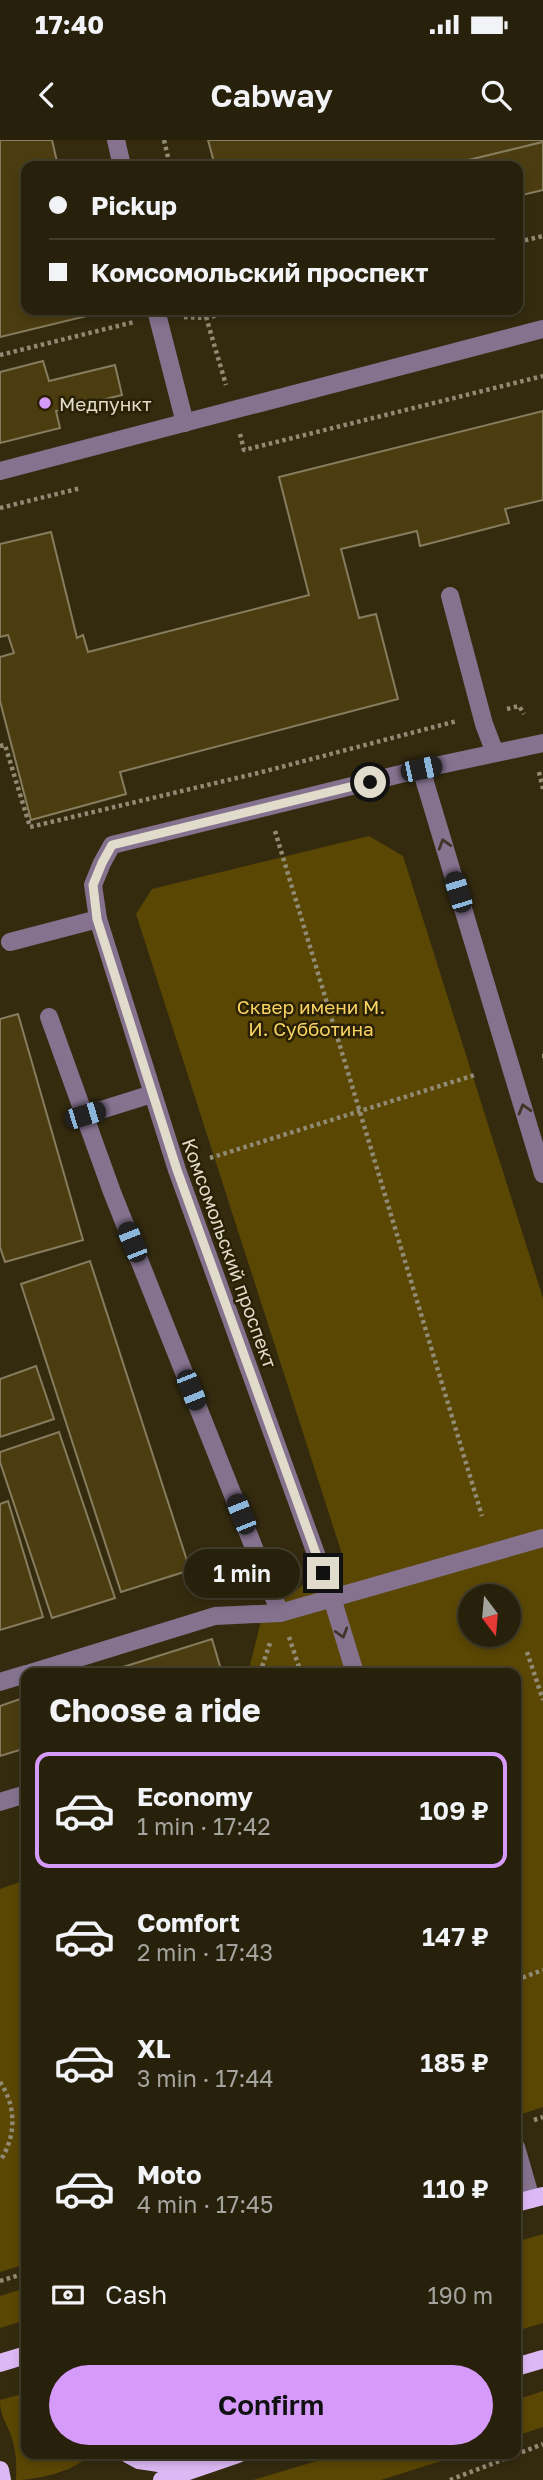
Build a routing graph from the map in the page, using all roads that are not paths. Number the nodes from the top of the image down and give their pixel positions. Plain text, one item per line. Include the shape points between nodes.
1 (116, 140) edge
2 (121, 161) edge
3 (157, 315) edge
4 (543, 330) edge
5 (184, 423) junction
6 (0, 471) edge
7 (450, 596) dead end
8 (543, 743) edge
9 (495, 754) junction
10 (421, 769) junction
11 (97, 919) junction
12 (10, 942) dead end
13 (49, 1017) dead end
14 (152, 1094) junction
15 (85, 1115) junction
16 (543, 1174) edge
17 (543, 1538) edge
18 (332, 1598) junction
19 (280, 1613) junction
20 (47, 1668) edge
21 (353, 1668) edge
22 (21, 1676) edge
23 (0, 1682) edge
24 (21, 1796) edge
25 (0, 1802) edge
26 (521, 2166) edge
27 (530, 2199) edge
28 (21, 2357) edge
29 (543, 2359) edge
30 (0, 2363) edge
31 (521, 2366) edge
32 (137, 2459) edge
33 (222, 2459) edge
34 (192, 2468) junction
35 (0, 2470) edge
36 (2, 2480) edge
37 (162, 2480) edge

1 - 2 lane
3 - 5 lane
4 - 5 lane
5 - 6 lane
7 - 9 lane
8 - 9 lane
9 - 10 lane
10 - 11 lane, Комсомольский проспект via 112,845 93,885
16 -> 10 lane
11 - 12 lane
11 - 14 lane, Комсомольский проспект
13 - 15 lane
14 - 15 lane
14 - 18 lane, Комсомольский проспект
15 - 19 lane
17 - 18 lane
18 - 19 lane
18 -> 21 lane, Комсомольский проспект
19 - 20 lane via 215,1616
22 - 23 lane
24 - 25 lane
26 - 27 lane
28 - 30 main road
29 - 31 main road
32 - 34 main road
33 - 34 main road
34 - 37 main road
35 - 36 main road

